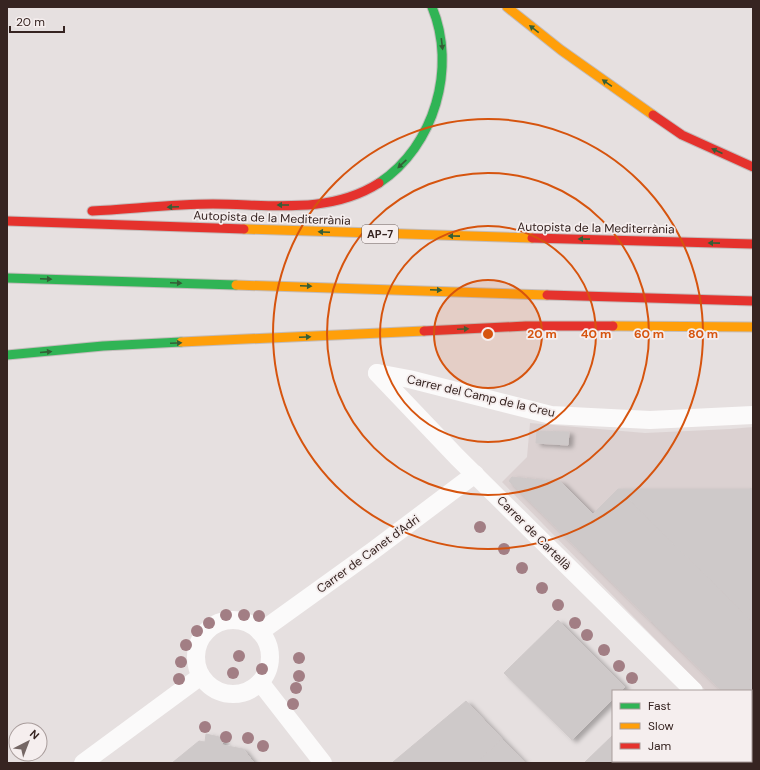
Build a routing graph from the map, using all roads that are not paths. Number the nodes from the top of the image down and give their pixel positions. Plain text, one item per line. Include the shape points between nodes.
1 (432, 7) edge
2 (507, 7) edge
3 (753, 167) edge
4 (86, 211) dead end
5 (54, 213) dead end
6 (7, 215) edge
7 (7, 220) edge
8 (753, 244) edge
9 (7, 278) edge
10 (753, 301) edge
11 (753, 327) edge
12 (7, 355) edge
13 (377, 373) joint
14 (753, 415) edge
15 (475, 474) junction
16 (260, 632) junction
17 (201, 676) junction
18 (260, 682) junction
19 (693, 690) edge
20 (83, 763) edge
21 (323, 763) edge

1 -> 4 highway via 442,38 444,61 441,92 420,140 408,158 369,190 337,201 308,205 212,204
3 -> 2 highway via 682,135 561,50
5 - 6 highway
8 -> 7 highway, Autopista de la Mediterrània / AP-7
9 -> 10 highway
12 -> 11 highway via 103,346 526,326
13 - 14 street, Carrer del Camp de la Creu via 551,414 650,420
13 - 15 street, Carrer de Cartellà
15 - 16 street, Carrer de Canet d'Adri
15 - 19 street, Carrer de Cartellà
16 - 17 street via 251,624 239,620 227,620 206,631 199,641 196,653
16 - 18 street via 270,652 270,663
17 - 18 street via 208,685 229,694 251,689
17 - 20 street
18 - 21 street

